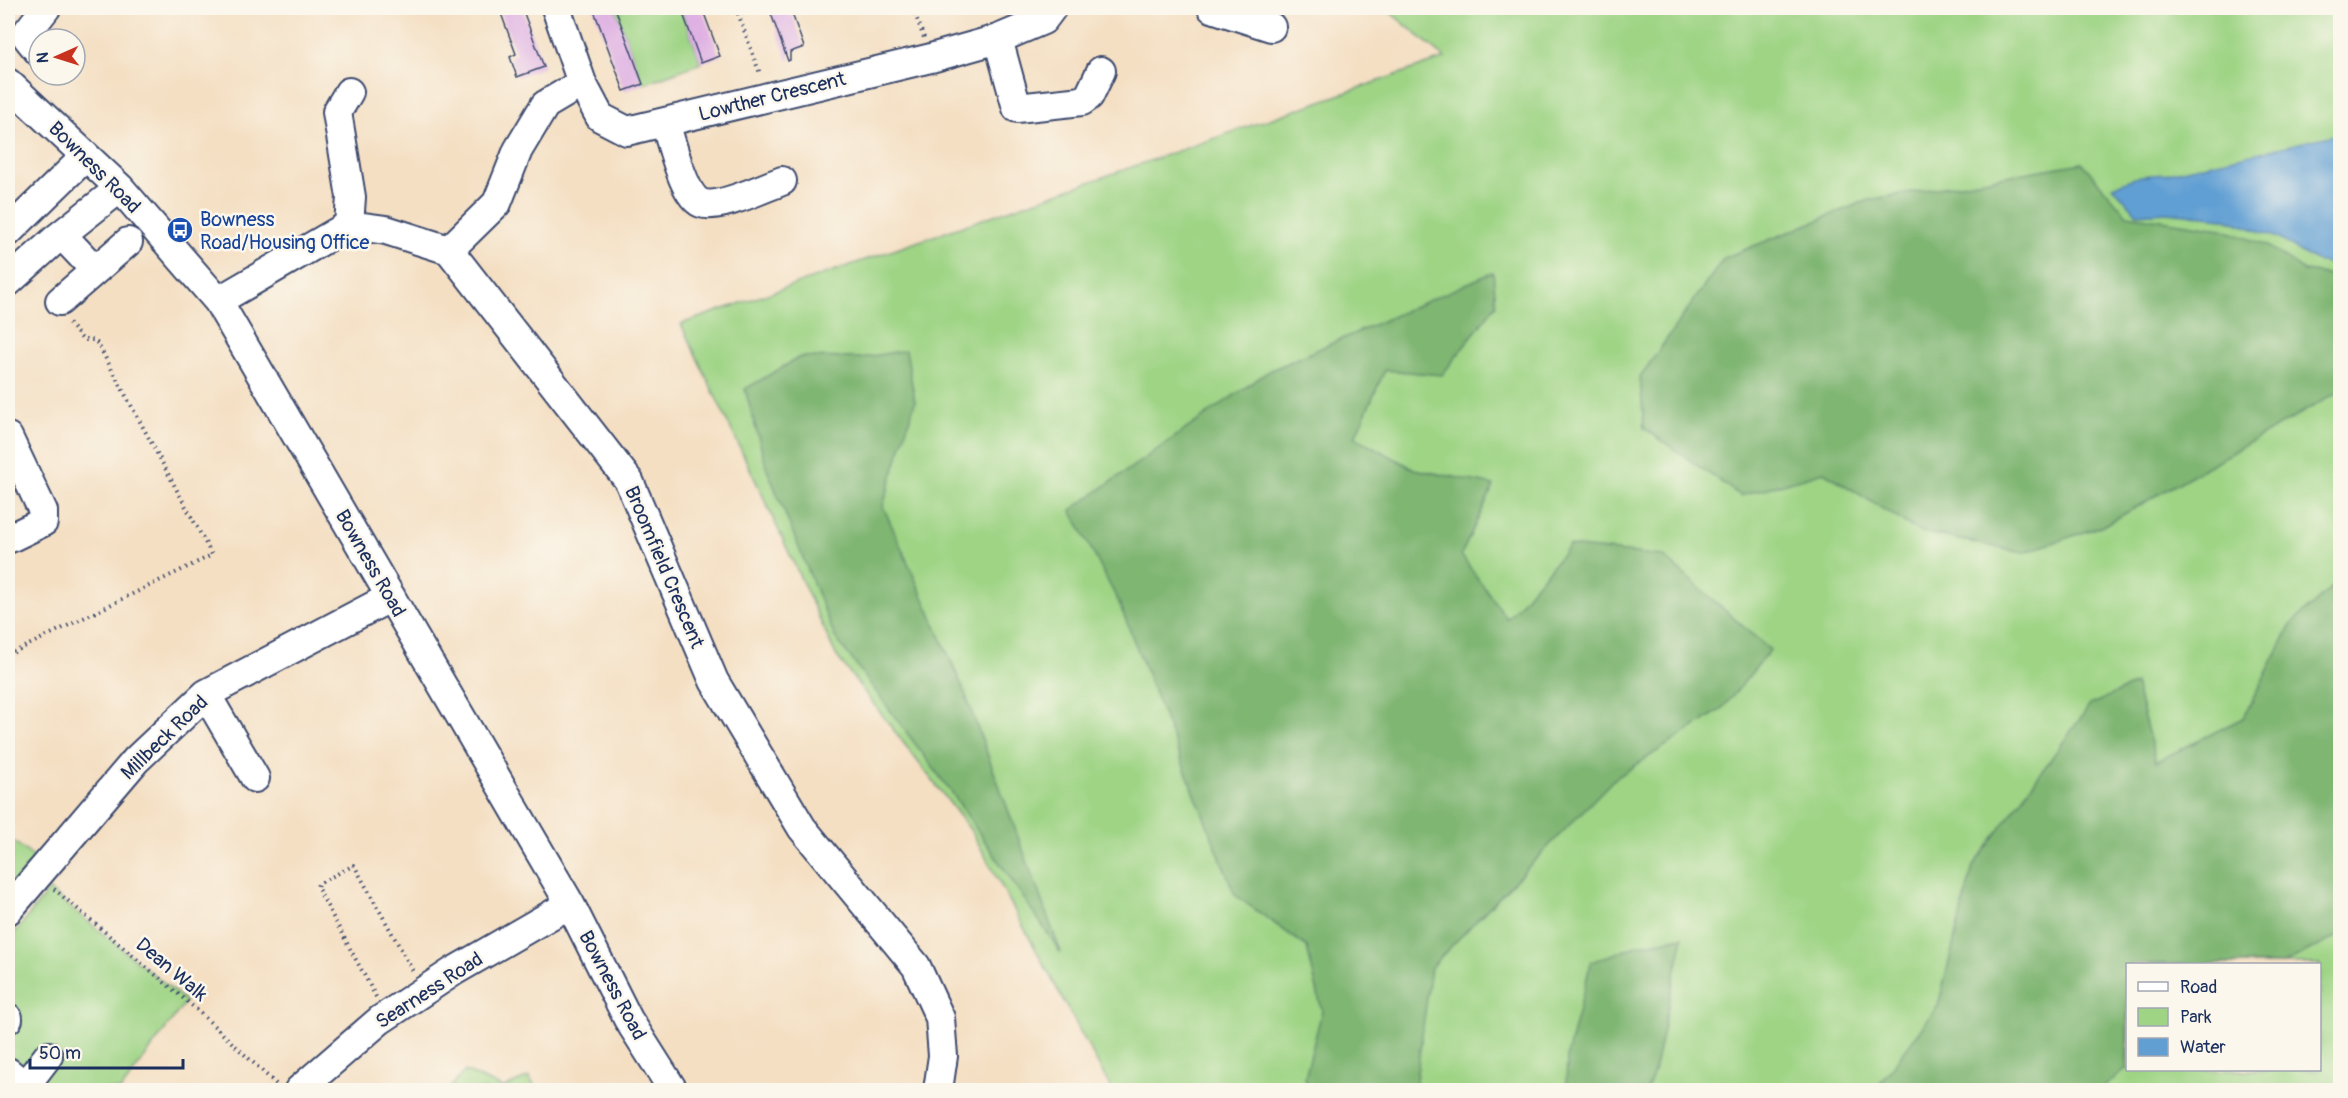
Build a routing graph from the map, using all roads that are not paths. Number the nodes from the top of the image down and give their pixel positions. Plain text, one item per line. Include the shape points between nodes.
1 (46, 8) edge
2 (556, 8) edge
3 (1052, 8) edge
4 (1212, 8) edge
5 (31, 27) edge
6 (1271, 27) dead end
7 (998, 39) junction
8 (27, 70) edge
9 (1101, 71) dead end
10 (582, 83) junction
11 (10, 85) edge
12 (349, 92) dead end
13 (665, 123) junction
14 (86, 156) junction
15 (782, 181) dead end
16 (120, 188) junction
17 (349, 225) junction
18 (8, 232) edge
19 (62, 235) junction
20 (128, 242) dead end
21 (449, 250) junction
22 (94, 269) junction
23 (8, 282) edge
24 (218, 301) junction
25 (62, 310) road end
26 (8, 437) edge
27 (8, 537) edge
28 (391, 597) junction
29 (206, 694) junction
30 (255, 778) dead end
31 (570, 904) junction
32 (8, 909) edge
33 (48, 1056) dead end
34 (8, 1072) edge
35 (299, 1090) edge
36 (673, 1090) edge
37 (938, 1090) edge

1 - 5 street
2 - 10 street, Lowther Crescent
3 - 7 street, Lowther Crescent via 1043,20
4 - 6 street
7 - 9 street via 1017,108 1082,101 1089,96
7 - 13 street, Lowther Crescent
8 - 11 street
10 - 13 street, Lowther Crescent via 600,117 627,131
10 - 21 street via 545,105 518,150 497,203
11 - 14 street, Bowness Road
12 - 17 street via 338,112 351,197
13 - 15 street via 688,191 702,203 719,204
14 - 16 street, Bowness Road
14 - 18 street
16 - 19 street
16 - 24 street, Bowness Road
17 - 21 street via 386,230
17 - 24 street
19 - 22 street
19 - 23 street
20 - 22 street
21 - 37 street, Broomfield Crescent via 629,481 714,681 802,828 916,966 940,1018 943,1056
22 - 25 street
24 - 28 street, Bowness Road
26 - 27 street via 44,511 43,522
28 - 29 street, Millbeck Road
28 - 31 street, Bowness Road
29 - 30 street
29 - 32 street, Millbeck Road via 136,760
31 - 35 street, Searness Road via 385,1016
31 - 36 street, Bowness Road via 628,1019
33 - 34 street via 25,1086

